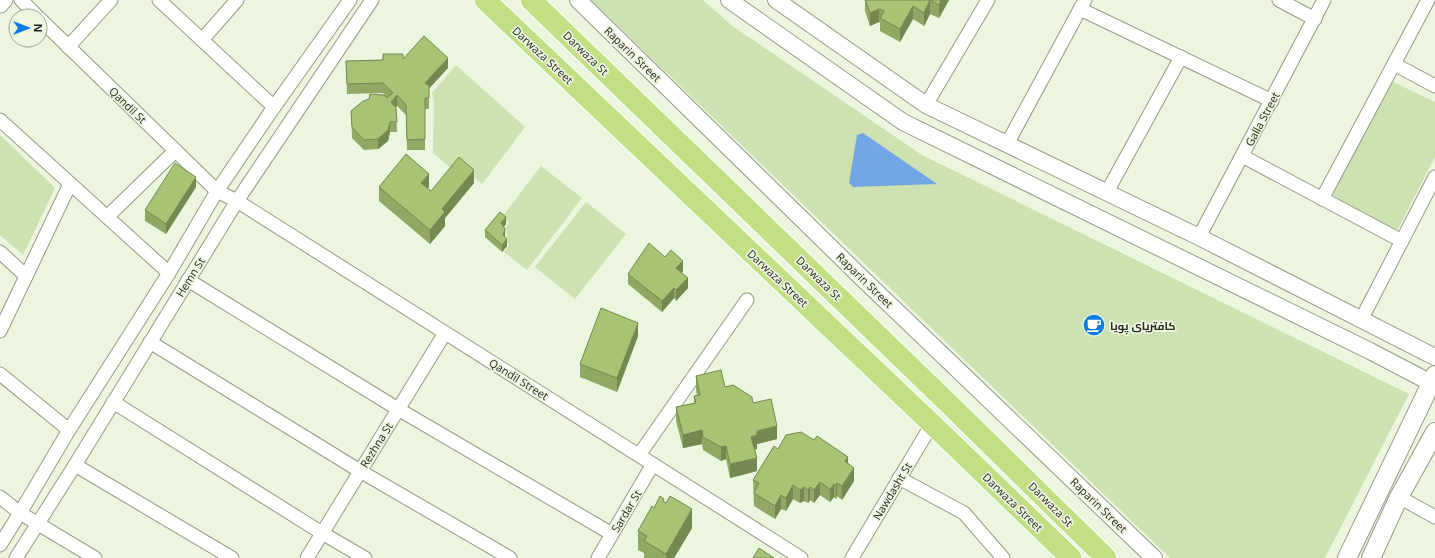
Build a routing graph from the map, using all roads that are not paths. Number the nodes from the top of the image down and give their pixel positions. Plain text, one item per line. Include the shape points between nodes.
1 (20, 0) edge
2 (112, 0) edge
3 (159, 0) edge
4 (237, 0) edge
5 (350, 0) edge
6 (372, 0) edge
7 (485, 0) edge
8 (531, 0) edge
9 (578, 0) edge
10 (729, 0) edge
11 (776, 0) edge
12 (988, 0) edge
13 (1279, 0) edge
14 (1324, 0) edge
15 (1428, 0) edge
16 (1083, 4) edge
17 (28, 8) edge
18 (1314, 19) junction
19 (48, 27) edge
20 (202, 40) junction
21 (68, 47) junction
22 (1181, 57) junction
23 (1394, 64) junction
24 (1435, 86) edge
25 (1272, 100) junction
26 (926, 105) junction
27 (274, 107) junction
28 (0, 120) edge
29 (1007, 144) junction
30 (175, 151) junction
31 (1242, 156) junction
32 (1435, 177) edge
33 (70, 184) junction
34 (217, 191) junction
35 (1107, 192) junction
36 (1322, 199) junction
37 (237, 201) junction
38 (741, 203) junction
39 (107, 217) junction
40 (721, 224) junction
41 (1199, 237) junction
42 (1402, 241) junction
43 (0, 252) edge
44 (168, 273) junction
45 (26, 276) junction
46 (188, 280) junction
47 (747, 300) dead end
48 (1360, 320) junction
49 (0, 331) edge
50 (445, 333) junction
51 (150, 342) junction
52 (1435, 357) edge
53 (0, 374) edge
54 (1434, 381) edge
55 (113, 402) junction
56 (398, 409) junction
57 (932, 424) junction
58 (69, 430) junction
59 (1435, 432) edge
60 (639, 455) junction
61 (653, 464) junction
62 (75, 465) junction
63 (360, 471) junction
64 (899, 478) junction
65 (0, 497) edge
66 (1399, 497) junction
67 (20, 513) junction
68 (1435, 517) edge
69 (37, 523) junction
70 (322, 533) junction
71 (612, 534) junction
72 (0, 545) edge
73 (16, 558) edge
74 (95, 558) edge
75 (232, 558) edge
76 (307, 558) edge
77 (365, 558) edge
78 (510, 558) edge
79 (598, 558) edge
80 (801, 558) edge
81 (852, 558) edge
82 (1003, 558) edge
83 (1070, 558) edge
84 (1106, 558) edge
85 (1154, 558) edge
86 (1347, 558) edge
87 (1372, 558) edge

1 - 17 street
2 - 21 street
3 - 20 street
4 - 20 street
5 - 27 street, Hemn St
6 - 37 street, Hemn St
7 - 40 highway, Darwaza Street
8 - 38 highway, Darwaza St
9 - 85 street, Raparin Street via 862,278
10 - 54 street via 903,122
11 - 26 street
12 - 26 street
13 - 18 street
14 - 18 street, Galla Street
15 - 23 street
16 - 22 street
16 - 29 street
18 - 25 street, Galla Street
19 - 21 street, Qandil St
20 - 27 street
21 - 30 street, Qandil St
22 - 25 street
22 - 35 street
23 - 24 street
23 - 36 street
25 - 31 street, Galla Street
26 - 29 street
27 - 34 street, Hemn St
28 - 33 street
29 - 35 street
30 - 34 street, Qandil St
30 - 39 street
31 - 36 street
31 - 41 street, Galla Street
32 - 42 street
33 - 39 street
33 - 45 street
34 - 37 street, Qandil St
34 - 44 street, Hemn St
35 - 41 street
36 - 42 street
37 - 46 street, Hemn St
37 - 50 street, Qandil Street
38 - 40 highway
38 - 84 highway, Darwaza St
39 - 44 street
40 - 57 highway, Darwaza Street
41 - 48 street
42 - 48 street
43 - 45 street
44 - 58 street, Hemn St
45 - 49 street
46 - 51 street, Hemn St
46 - 56 street
47 - 60 street
48 - 52 street
50 - 56 street, Rezhna St
50 - 60 street, Qandil Street
51 - 55 street, Hemn St
51 - 63 street
53 - 58 street
54 - 86 main road
55 - 62 street, Hemn St
55 - 70 street
56 - 63 street, Rezhna St
56 - 71 street
57 - 64 street, Nawdasht St
57 - 83 highway, Darwaza Street
58 - 67 street, Hemn St
59 - 66 main road
60 - 61 street, Qandil Street
61 - 71 street, Sardar St
61 - 80 street, Qandil Street
62 - 69 street, Hemn St
62 - 75 street
63 - 70 street, Rezhna St
63 - 78 street
64 - 81 street, Nawdasht St
64 - 82 street via 964,513
65 - 67 street
66 - 68 street
66 - 87 main road
67 - 69 street
67 - 72 street, Hemn St
69 - 73 street, Hemn St
69 - 74 street
70 - 76 street, Rezhna St
70 - 77 street
71 - 79 street, Sardar St

